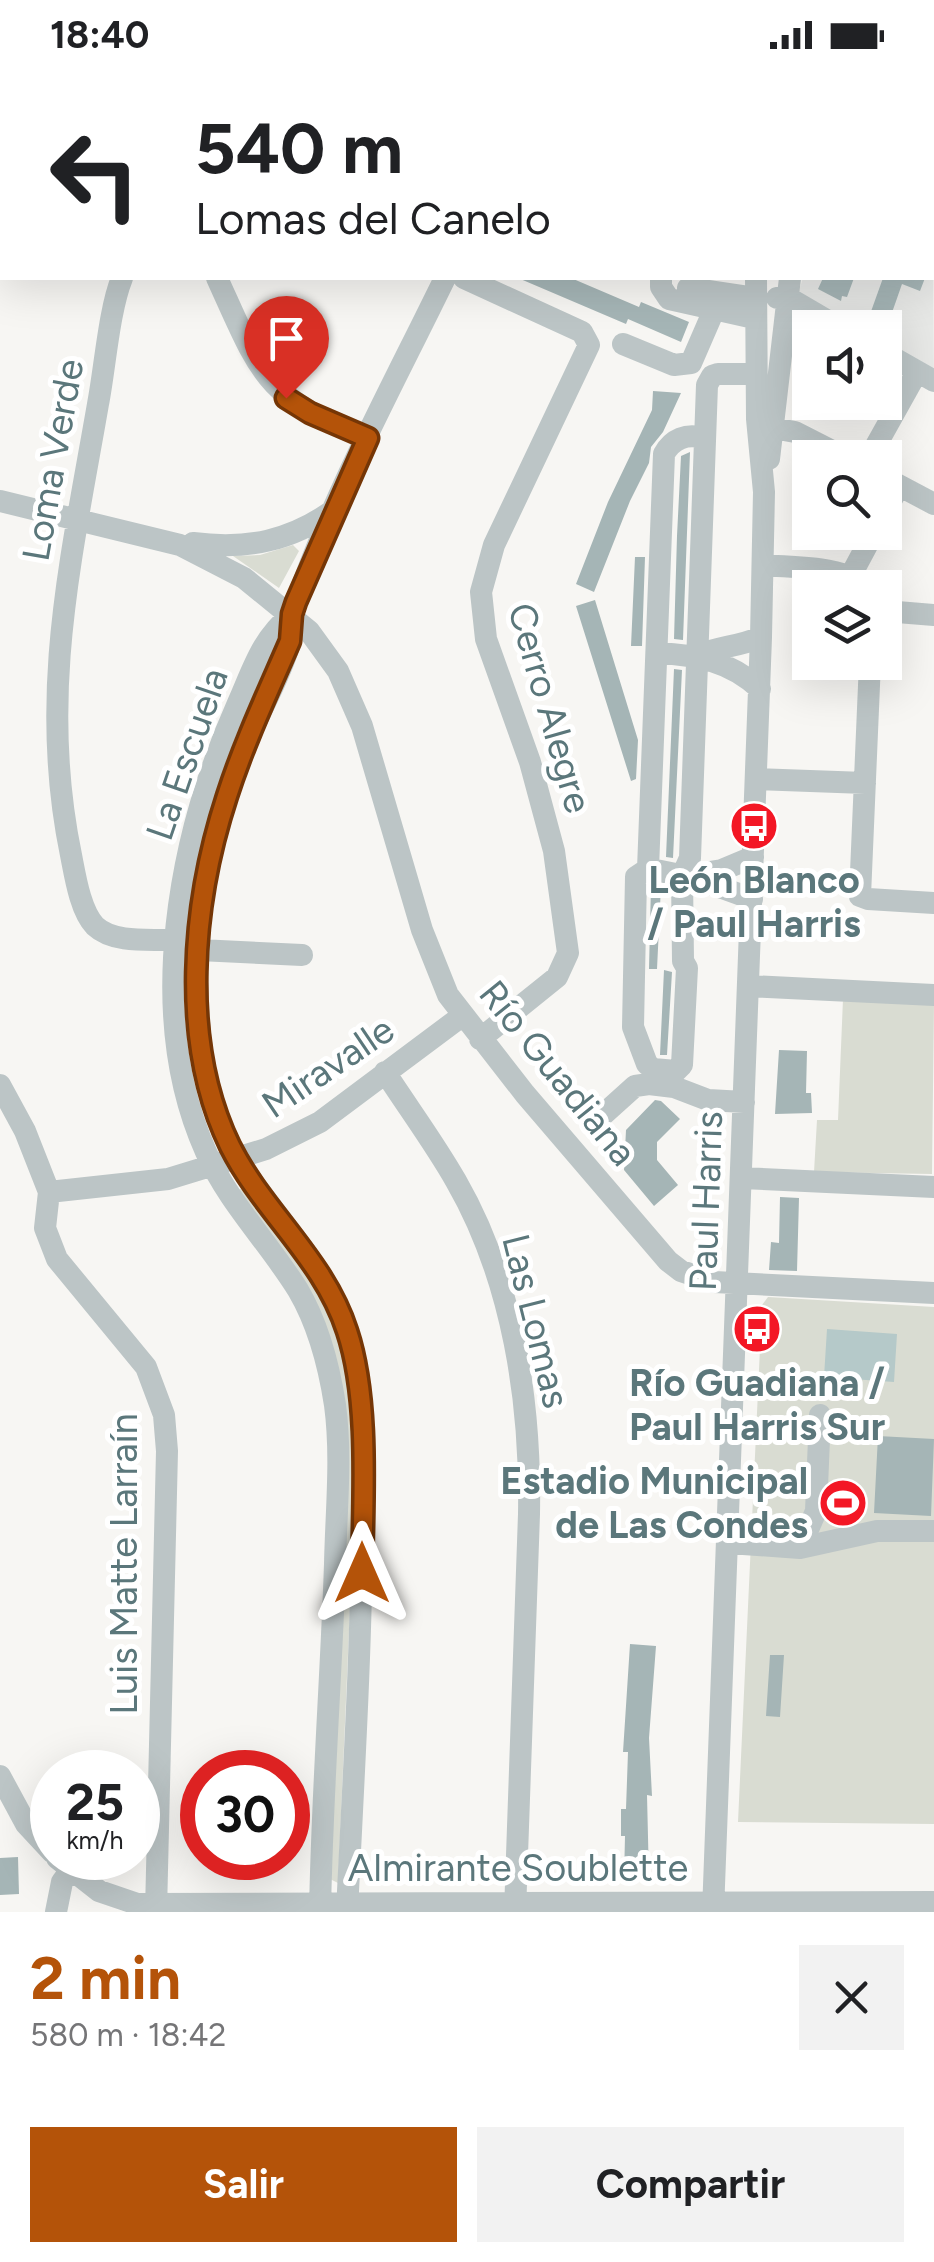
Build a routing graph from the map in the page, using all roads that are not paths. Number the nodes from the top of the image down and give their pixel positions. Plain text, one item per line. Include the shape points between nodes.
1 (122, 280) edge
2 (219, 280) edge
3 (444, 280) edge
4 (447, 280) edge
5 (661, 280) edge
6 (688, 288) dead end
7 (724, 294) edge
8 (788, 296) edge
9 (755, 297) edge
10 (811, 310) edge
11 (623, 344) dead end
12 (902, 363) edge
13 (756, 374) junction
14 (926, 376) edge
15 (774, 428) junction
16 (368, 438) junction
17 (703, 438) junction
18 (811, 440) edge
19 (882, 440) edge
20 (902, 487) edge
21 (764, 492) junction
22 (0, 501) edge
23 (934, 504) edge
24 (335, 509) junction
25 (78, 518) junction
26 (158, 537) junction
27 (763, 565) junction
28 (792, 570) edge
29 (902, 612) edge
30 (292, 614) junction
31 (934, 614) edge
32 (762, 636) junction
33 (657, 653) junction
34 (698, 655) junction
35 (869, 680) edge
36 (760, 689) junction
37 (756, 780) junction
38 (865, 783) junction
39 (753, 856) junction
40 (648, 869) junction
41 (682, 876) junction
42 (752, 899) junction
43 (934, 904) edge
44 (176, 940) junction
45 (199, 950) junction
46 (302, 955) dead end
47 (749, 986) junction
48 (934, 995) edge
49 (462, 1016) junction
50 (480, 1038) junction
51 (386, 1072) junction
52 (0, 1085) edge
53 (744, 1102) junction
54 (595, 1122) dead end
55 (238, 1160) junction
56 (213, 1168) junction
57 (742, 1178) junction
58 (934, 1187) edge
59 (49, 1192) junction
60 (738, 1283) junction
61 (934, 1294) edge
62 (820, 1415) dead end
63 (934, 1532) edge
64 (729, 1543) junction
65 (800, 1548) junction
66 (0, 1776) edge
67 (30, 1828) edge
68 (62, 1880) edge
69 (69, 1880) edge
70 (88, 1880) edge
71 (934, 1902) edge
72 (714, 1907) edge
73 (842, 1907) edge
74 (156, 1908) edge
75 (320, 1908) edge
76 (347, 1908) edge
77 (515, 1908) edge
78 (56, 1912) edge
79 (66, 1912) edge

1 - 25 street, Loma Verde
2 - 16 street via 251,353 276,389 310,413
3 - 16 street, La Escuela
4 - 50 street, Cerro Alegre via 582,332 589,344 494,545 481,592 486,639 554,850 568,953 557,977
5 - 7 street via 670,299
6 - 7 street
7 - 9 street
7 - 11 street via 691,363 674,365
8 - 9 street
8 - 10 street
8 - 15 street, Paul Harris
9 - 13 street, Paul Harris
12 - 14 street
13 - 17 street via 708,380
13 - 21 street, Paul Harris
14 - 19 street
15 - 18 street
15 - 21 street, Paul Harris
16 - 24 street, La Escuela
17 - 33 street via 677,439 664,454
17 - 34 street
20 - 23 street
21 - 27 street, Paul Harris
22 - 25 street
24 - 26 street via 296,533 252,545
24 - 30 street, La Escuela
25 - 26 street
25 - 44 street, Loma Verde via 61,618 56,703 59,799 74,867 86,911 106,933
26 - 30 street, Río Guadiana via 244,578
27 - 28 street
27 - 32 street, Paul Harris
29 - 31 street
30 - 44 street, La Escuela via 270,632 204,786 182,878
30 - 45 street, La Escuela via 290,641 218,824
30 - 49 street, Río Guadiana via 325,650 349,694 438,975
32 - 34 street
32 - 36 street, Paul Harris
33 - 34 street
33 - 40 street
34 - 36 street via 731,666
34 - 41 street via 690,858
35 - 38 street
36 - 37 street, Paul Harris
37 - 38 street
37 - 39 street, Paul Harris
38 - 43 street via 860,896
39 - 41 street via 722,870
39 - 42 street, Paul Harris
40 - 41 street
40 - 41 street via 634,884 633,1027 648,1064 660,1070 682,1065
41 - 42 street
42 - 47 street, Paul Harris
44 - 56 street, La Escuela via 182,1068
45 - 46 street
45 - 55 street, La Escuela via 204,1063
47 - 48 street
47 - 53 street, Paul Harris
49 - 50 street, Río Guadiana
49 - 51 street, Miravalle
50 - 60 street, Río Guadiana via 668,1261 695,1278
51 - 55 street, Miravalle via 308,1129
51 - 77 street, Las Lomas via 472,1214 521,1379 530,1496
52 - 59 street, Luis Matte Larraín
53 - 54 street via 649,1084 635,1086
53 - 57 street, Paul Harris
55 - 56 street, Miravalle
55 - 76 street, La Escuela via 323,1276 357,1374 362,1645
56 - 59 street, Miravalle
56 - 75 street, La Escuela via 298,1291 321,1346 336,1409
57 - 58 street
57 - 60 street, Paul Harris
59 - 74 street, Luis Matte Larraín via 45,1228 57,1259 137,1354 164,1415
60 - 61 street, Río Guadiana
60 - 64 street, Paul Harris
62 - 65 street via 816,1511
63 - 65 street via 887,1530
64 - 65 street
64 - 72 street, Paul Harris
66 - 67 street, Almirante Soublette
68 - 78 street
69 - 79 street
70 - 74 street, Almirante Soublette via 118,1899
71 - 73 street, Almirante Soublette
72 - 73 street, Almirante Soublette
72 - 77 street, Almirante Soublette
74 - 75 street, Almirante Soublette
75 - 76 street, Almirante Soublette
76 - 77 street, Almirante Soublette

